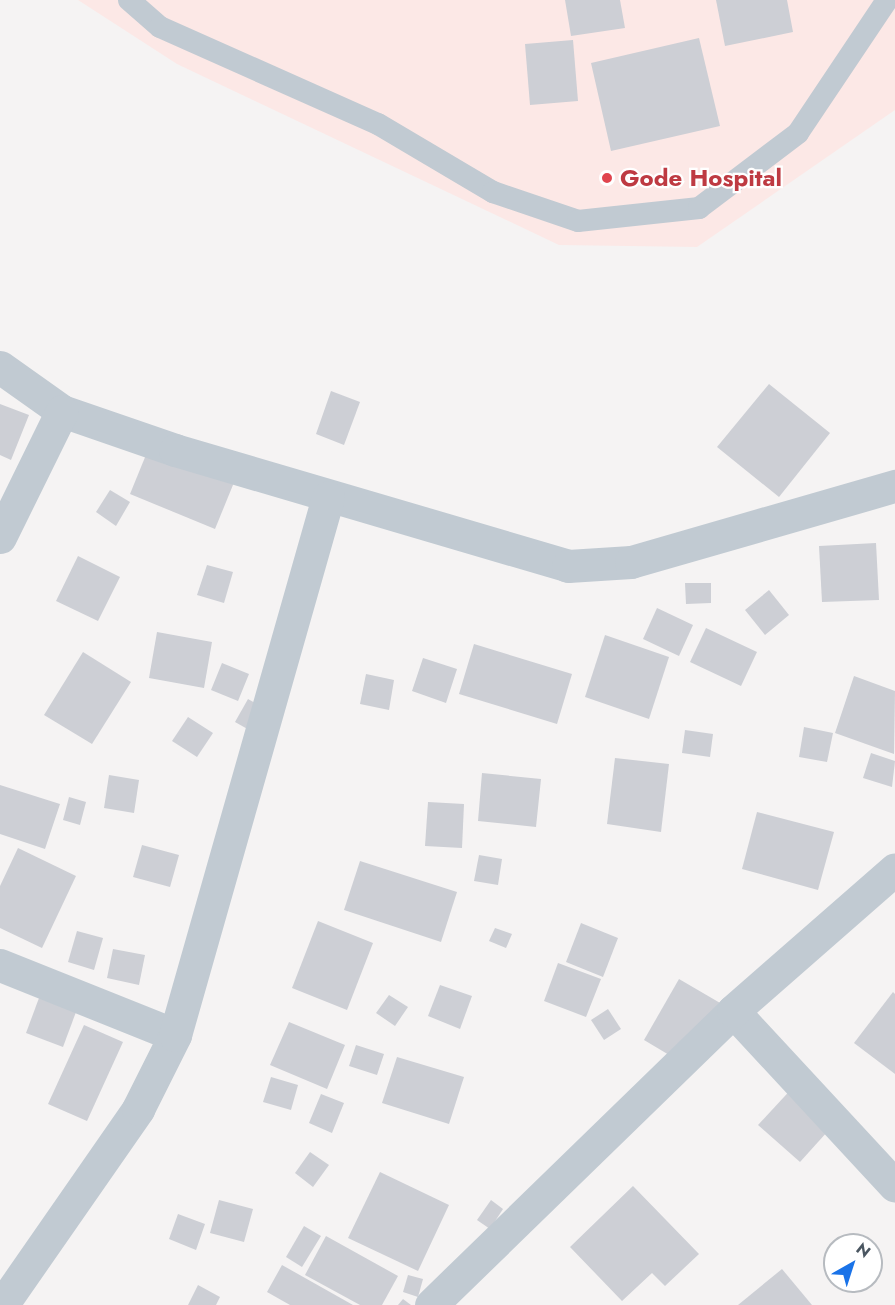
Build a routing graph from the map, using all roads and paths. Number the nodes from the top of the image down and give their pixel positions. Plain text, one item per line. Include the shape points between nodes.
1 (129, 0) edge
2 (887, 0) edge
3 (0, 368) edge
4 (62, 411) junction
5 (895, 486) edge
6 (328, 497) junction
7 (0, 537) edge
8 (895, 869) edge
9 (0, 965) edge
10 (733, 1011) junction
11 (175, 1035) junction
12 (895, 1186) edge
13 (2, 1305) edge
14 (431, 1305) edge

1 - 2 lane via 160,27 378,124 493,192 578,221 699,208 798,133
3 - 4 street
4 - 6 street
4 - 7 street
5 - 6 street via 631,562 596,567 568,566
6 - 11 street
8 - 10 street
9 - 11 street
10 - 12 street
10 - 14 street
11 - 13 street via 138,1109

